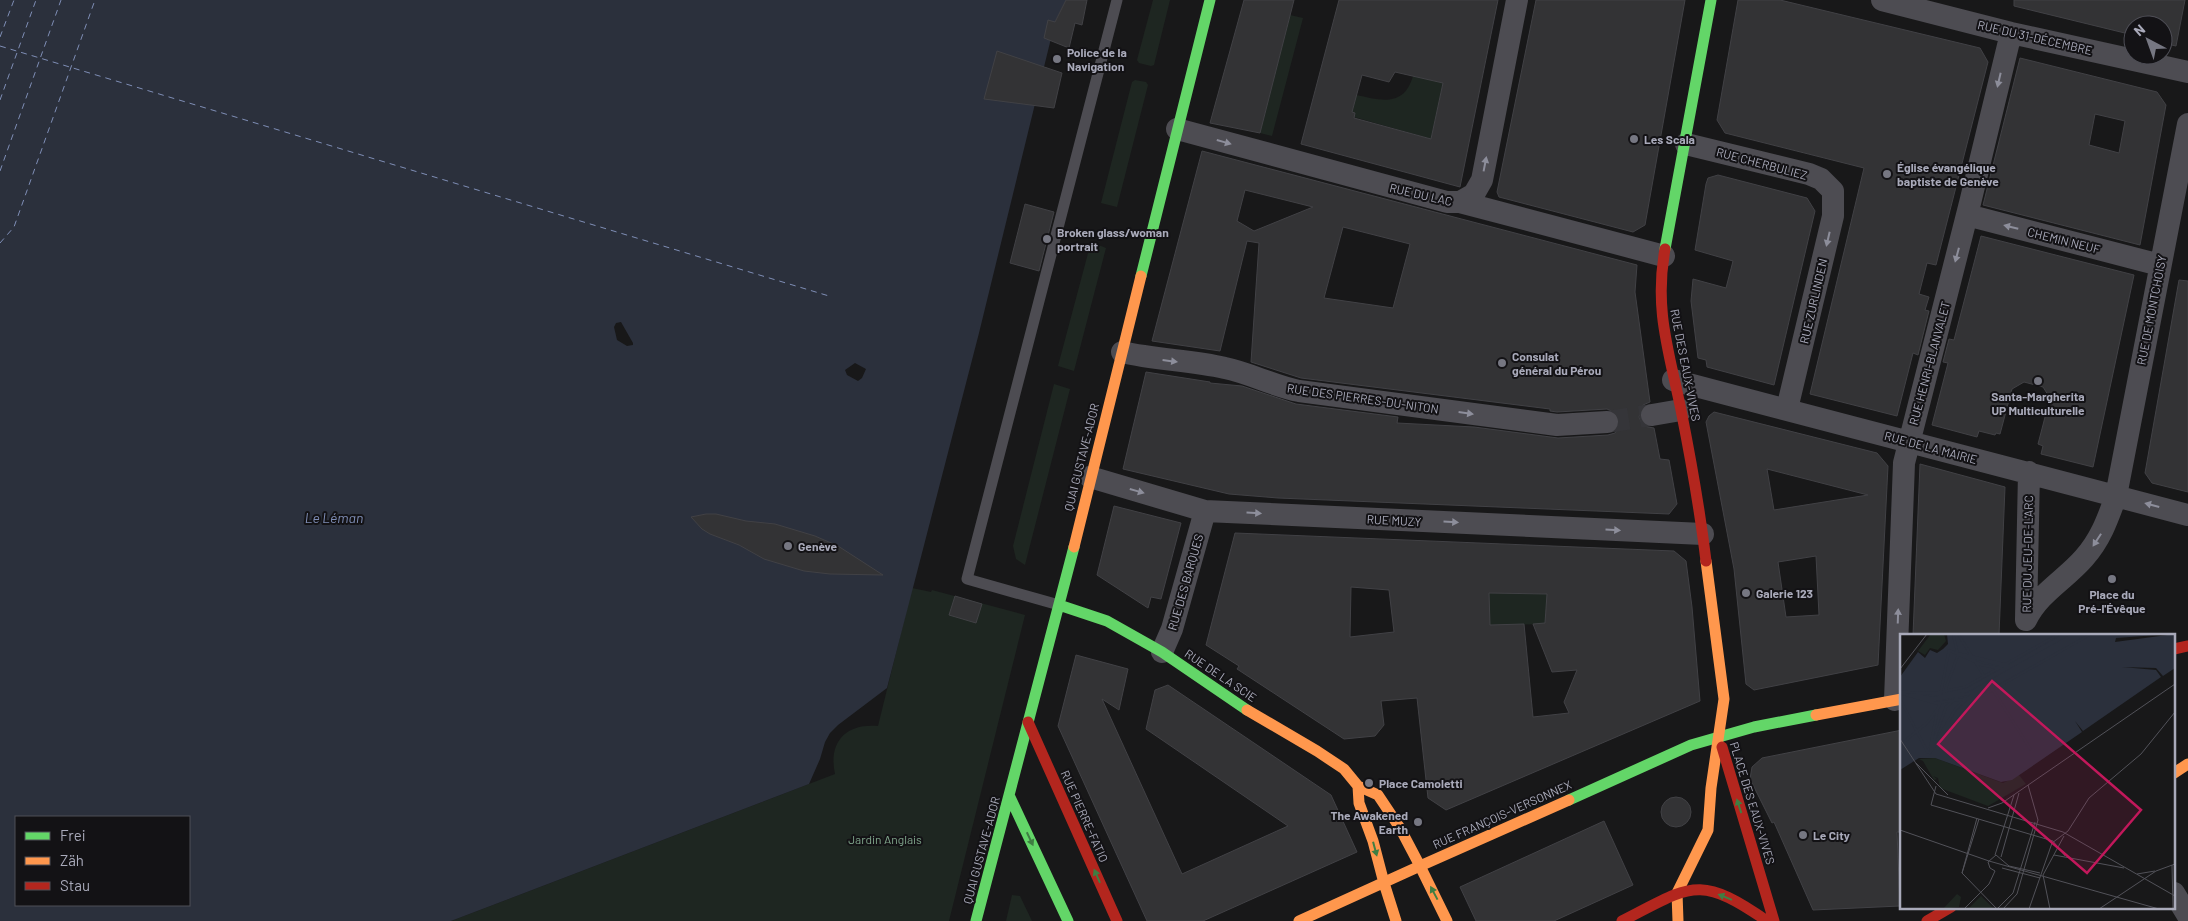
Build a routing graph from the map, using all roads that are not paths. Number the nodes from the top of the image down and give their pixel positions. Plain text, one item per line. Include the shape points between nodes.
1 (1117, 0) edge
2 (1210, 0) edge
3 (1517, 0) edge
4 (1712, 0) edge
5 (1882, 0) edge
6 (2010, 33) junction
7 (2188, 72) edge
8 (2188, 124) edge
9 (1177, 129) junction
10 (1686, 144) junction
11 (1833, 192) joint
12 (1460, 202) junction
13 (1967, 215) junction
14 (1664, 256) junction
15 (2160, 265) junction
16 (1122, 352) junction
17 (1673, 380) junction
18 (1681, 410) junction
19 (1787, 410) junction
20 (1652, 415) tunnel mouth
21 (1607, 422) tunnel mouth
22 (1908, 440) junction
23 (2029, 472) junction
24 (1090, 478) junction
25 (2116, 496) junction
26 (1205, 511) junction
27 (2188, 515) edge
28 (1703, 534) junction
29 (1058, 605) junction
30 (2025, 627) edge
31 (1162, 652) junction
32 (1898, 699) edge
33 (1028, 722) junction
34 (1718, 736) junction
35 (2188, 764) edge
36 (2176, 772) edge
37 (1358, 786) junction
38 (1009, 795) junction
39 (1420, 866) junction
40 (1384, 884) junction
41 (1677, 894) junction
42 (2176, 896) edge
43 (1950, 908) edge
44 (1644, 910) junction
45 (2188, 916) edge
46 (1677, 918) edge
47 (976, 921) edge
48 (1068, 921) edge
49 (1117, 921) edge
50 (1299, 921) edge
51 (1396, 921) edge
52 (1447, 921) edge
53 (1622, 921) edge
54 (1690, 921) edge
55 (1767, 921) edge
56 (1774, 921) edge
57 (1927, 921) edge

1 - 29 lane via 967,579
2 - 9 main road, QUAI GUSTAVE-ADOR
12 -> 3 street via 1474,194 1482,180
4 - 10 main road, RUE DES EAUX-VIVES
5 - 6 street, RUE DU 31-DÉCEMBRE
6 - 7 street, RUE DU 31-DÉCEMBRE
6 -> 13 street, RUE HENRI-BLANVALET
8 - 15 street, RUE DE MONTCHOISY
9 -> 12 street, RUE DU LAC via 1447,202
9 - 16 main road, QUAI GUSTAVE-ADOR
10 - 11 street, RUE CHERBULIEZ via 1809,174 1822,179
10 - 14 main road, RUE DES EAUX-VIVES
11 -> 19 street, RUE ZURLINDEN via 1833,216
12 - 14 street, RUE DU LAC
15 -> 13 street, CHEMIN NEUF
13 -> 22 street, RUE HENRI-BLANVALET
14 - 17 main road, RUE DES EAUX-VIVES via 1660,300
15 - 25 street, RUE DE MONTCHOISY
16 -> 21 street, RUE DES PIERRES-DU-NITON via 1227,368 1299,391 1557,425
16 - 24 main road, QUAI GUSTAVE-ADOR
17 - 18 main road, RUE DES EAUX-VIVES
17 - 19 street, RUE DE LA MAIRIE
18 - 20 street
18 - 28 main road, RUE DES EAUX-VIVES
19 - 22 street, RUE DE LA MAIRIE
22 - 23 street, RUE DE LA MAIRIE
32 -> 22 street, RUE HENRI-BLANVALET via 1904,463
23 - 25 street, RUE DE LA MAIRIE
23 - 30 street, RUE DU JEU-DE-L'ARC
24 -> 26 street, RUE MUZY
24 - 29 main road, QUAI GUSTAVE-ADOR
27 -> 25 street, RUE DE LA MAIRIE
25 -> 30 street via 2104,530 2092,549 2039,598
26 -> 28 street, RUE MUZY
26 - 31 street, RUE DES BARQUES via 1172,629
28 - 34 main road, RUE DES EAUX-VIVES via 1724,699
29 - 31 main road, RUE DE LA SCIE via 1107,621
29 - 33 main road, QUAI GUSTAVE-ADOR
31 - 37 main road, RUE DE LA SCIE via 1252,713 1317,751 1344,770
32 - 34 main road, RUE FRANÇOIS-VERSONNEX
33 - 38 main road, QUAI GUSTAVE-ADOR
49 -> 33 main road, RUE PIERRE-FATIO
34 - 39 main road, RUE FRANÇOIS-VERSONNEX via 1669,753
34 - 41 main road, PLACE DES EAUX-VIVES via 1708,830
56 -> 34 main road, PLACE DES EAUX-VIVES
35 - 36 main road
37 - 39 main road via 1378,795
37 -> 40 main road via 1359,803
38 - 47 main road, QUAI GUSTAVE-ADOR
38 -> 48 main road
39 - 40 main road, RUE FRANÇOIS-VERSONNEX
52 -> 39 main road
40 - 50 main road, RUE FRANÇOIS-VERSONNEX
40 - 51 main road
41 - 44 main road
41 - 46 main road, PLACE DES EAUX-VIVES
55 -> 41 main road via 1743,904 1705,889
42 - 45 street
43 - 57 main road
44 - 46 main road
44 - 53 main road
46 - 54 lane

